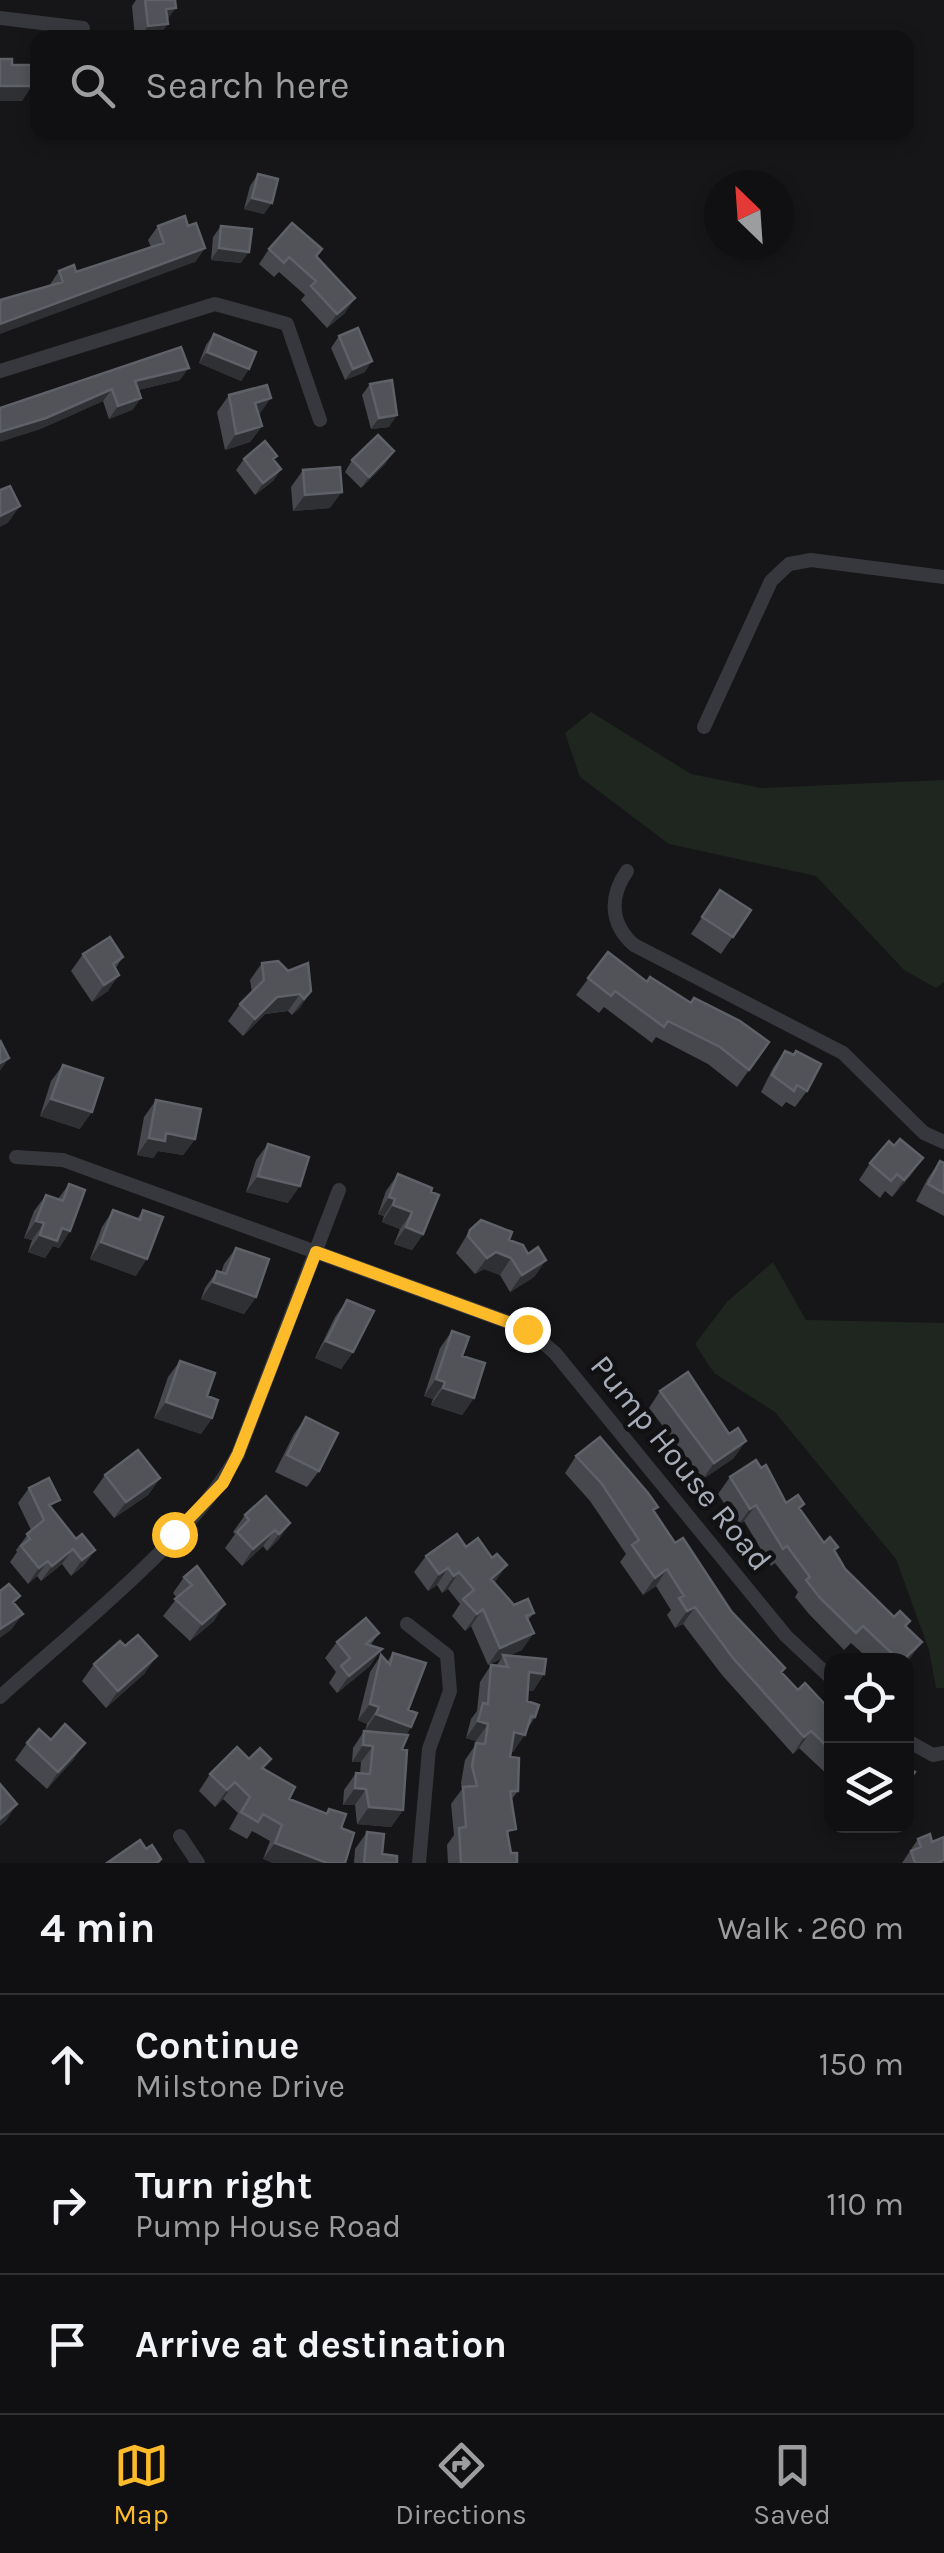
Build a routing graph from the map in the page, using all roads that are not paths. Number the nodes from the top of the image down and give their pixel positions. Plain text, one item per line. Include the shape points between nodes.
1 (0, 18) edge
2 (83, 28) dead end
3 (0, 372) edge
4 (320, 420) dead end
5 (944, 577) edge
6 (704, 727) dead end
7 (627, 872) dead end
8 (944, 1142) edge
9 (16, 1157) dead end
10 (339, 1190) dead end
11 (316, 1252) junction
12 (407, 1624) dead end
13 (824, 1672) edge
14 (0, 1697) edge
15 (912, 1743) edge
16 (944, 1753) edge
17 (180, 1836) dead end
18 (198, 1863) edge
19 (419, 1863) edge

1 - 2 street
3 - 4 street via 214,304 287,324
5 - 6 street via 811,560 789,564 771,581
7 - 8 street via 613,909 634,945 843,1054 924,1132
9 - 11 street, Pump House Road via 63,1160
10 - 11 street
11 - 13 street, Pump House Road via 527,1329 555,1353 786,1636
11 - 14 street via 223,1483
12 - 19 street via 447,1655 450,1691 430,1749
15 - 16 street
17 - 18 street

